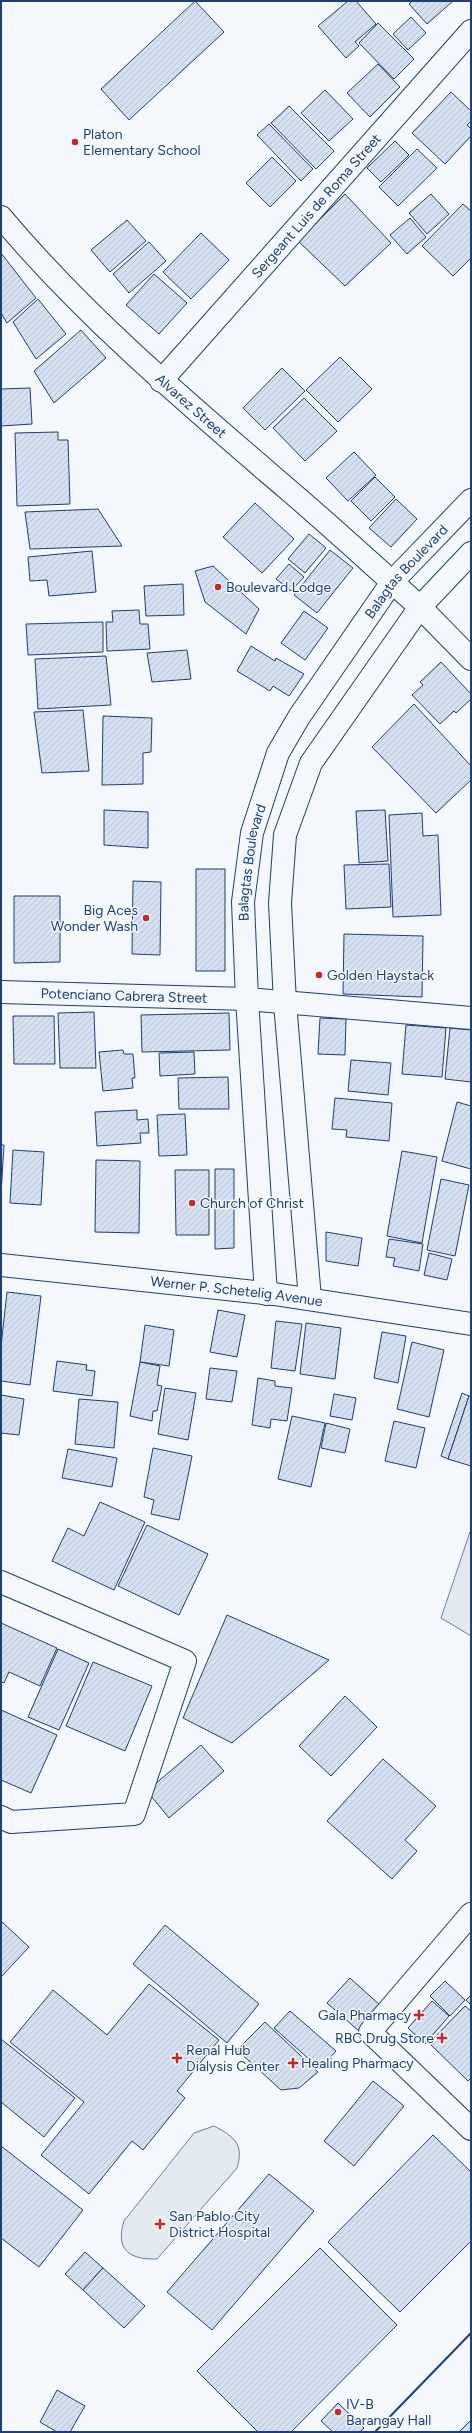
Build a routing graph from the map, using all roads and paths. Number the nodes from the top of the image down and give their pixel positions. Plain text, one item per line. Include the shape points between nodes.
1 (471, 30) edge
2 (3, 222) edge
3 (161, 381) junction
4 (471, 500) edge
5 (471, 553) edge
6 (392, 582) junction
7 (420, 607) junction
8 (471, 659) edge
9 (1, 992) edge
10 (247, 999) junction
11 (285, 1003) junction
12 (471, 1018) edge
13 (1, 1265) edge
14 (266, 1294) junction
15 (310, 1299) junction
16 (471, 1324) edge
17 (1, 1582) edge
18 (4, 1824) edge
19 (471, 1914) edge
20 (471, 2129) edge

1 - 3 street, Sergeant Luis de Roma Street
2 - 3 street, Alvarez Street via 89,312
3 - 6 street, Alvarez Street
4 - 6 street, Balagtas Boulevard
5 - 7 street, Balagtas Boulevard
6 - 7 street, Alvarez Street
6 - 10 street, Balagtas Boulevard via 299,717 278,753 252,833 243,902
7 - 8 street
7 - 11 street, Balagtas Boulevard via 311,763 285,835 280,903
9 - 10 street, Potenciano Cabrera Street
10 - 11 street, Potenciano Cabrera Street
10 - 14 street, Balagtas Boulevard
11 - 12 street
11 - 15 street, Balagtas Boulevard
13 - 14 street, Werner P. Schetelig Avenue
14 - 15 street, Werner P. Schetelig Avenue
15 - 16 street, Werner P. Schetelig Avenue
17 - 18 street via 185,1661 134,1814
19 - 20 street via 370,2032

